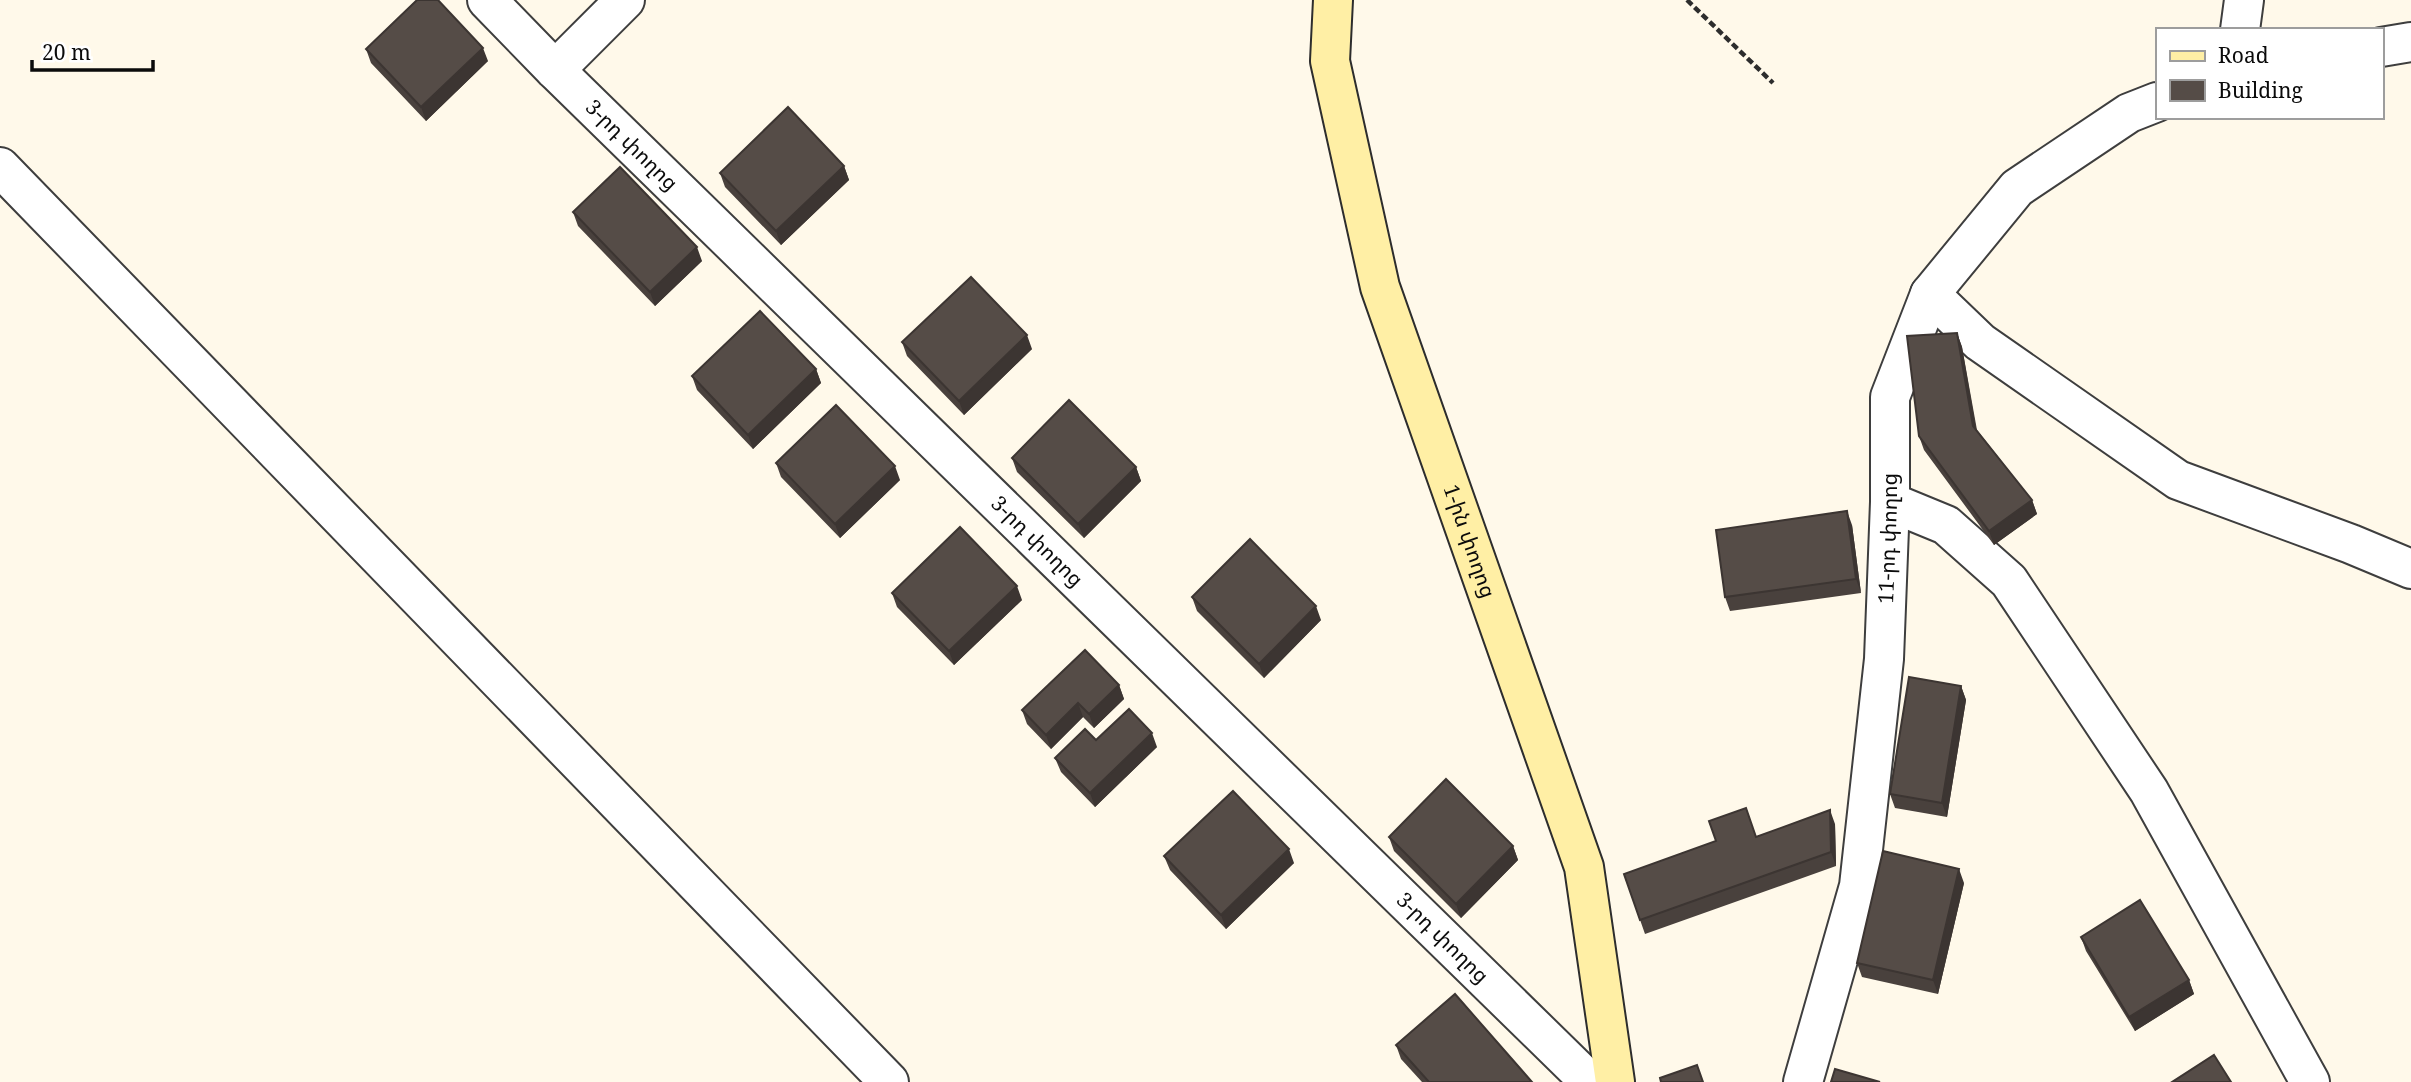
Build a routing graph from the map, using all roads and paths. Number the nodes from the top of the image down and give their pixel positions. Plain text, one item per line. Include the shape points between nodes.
1 (487, 0) edge
2 (625, 0) edge
3 (1333, 0) edge
4 (1687, 0) edge
5 (2244, 0) edge
6 (2240, 28) edge
7 (2411, 42) edge
8 (2383, 47) edge
9 (555, 70) junction
10 (1773, 83) dead end
11 (2156, 102) edge
12 (0, 167) edge
13 (1930, 294) junction
14 (1890, 502) junction
15 (2411, 569) edge
16 (889, 1082) edge
17 (1590, 1082) edge
18 (1615, 1082) edge
19 (1803, 1082) edge
20 (2310, 1082) edge

1 - 9 street, 3-րդ փողոց
2 - 9 street
3 - 18 main road, 1-ին փողոց via 1330,61 1380,287 1584,867
4 - 10 path
5 - 6 street
7 - 8 street
9 - 17 street, 3-րդ փողոց
11 - 13 street, 11-րդ փողոց via 2129,113 2017,188
12 - 16 street
13 - 14 street, 11-րդ փողոց via 1890,397
13 - 15 street via 1980,342 2178,480
14 - 19 street, 11-րդ փողոց via 1884,659 1859,886
14 - 20 street via 1947,525 2009,581 2149,791

